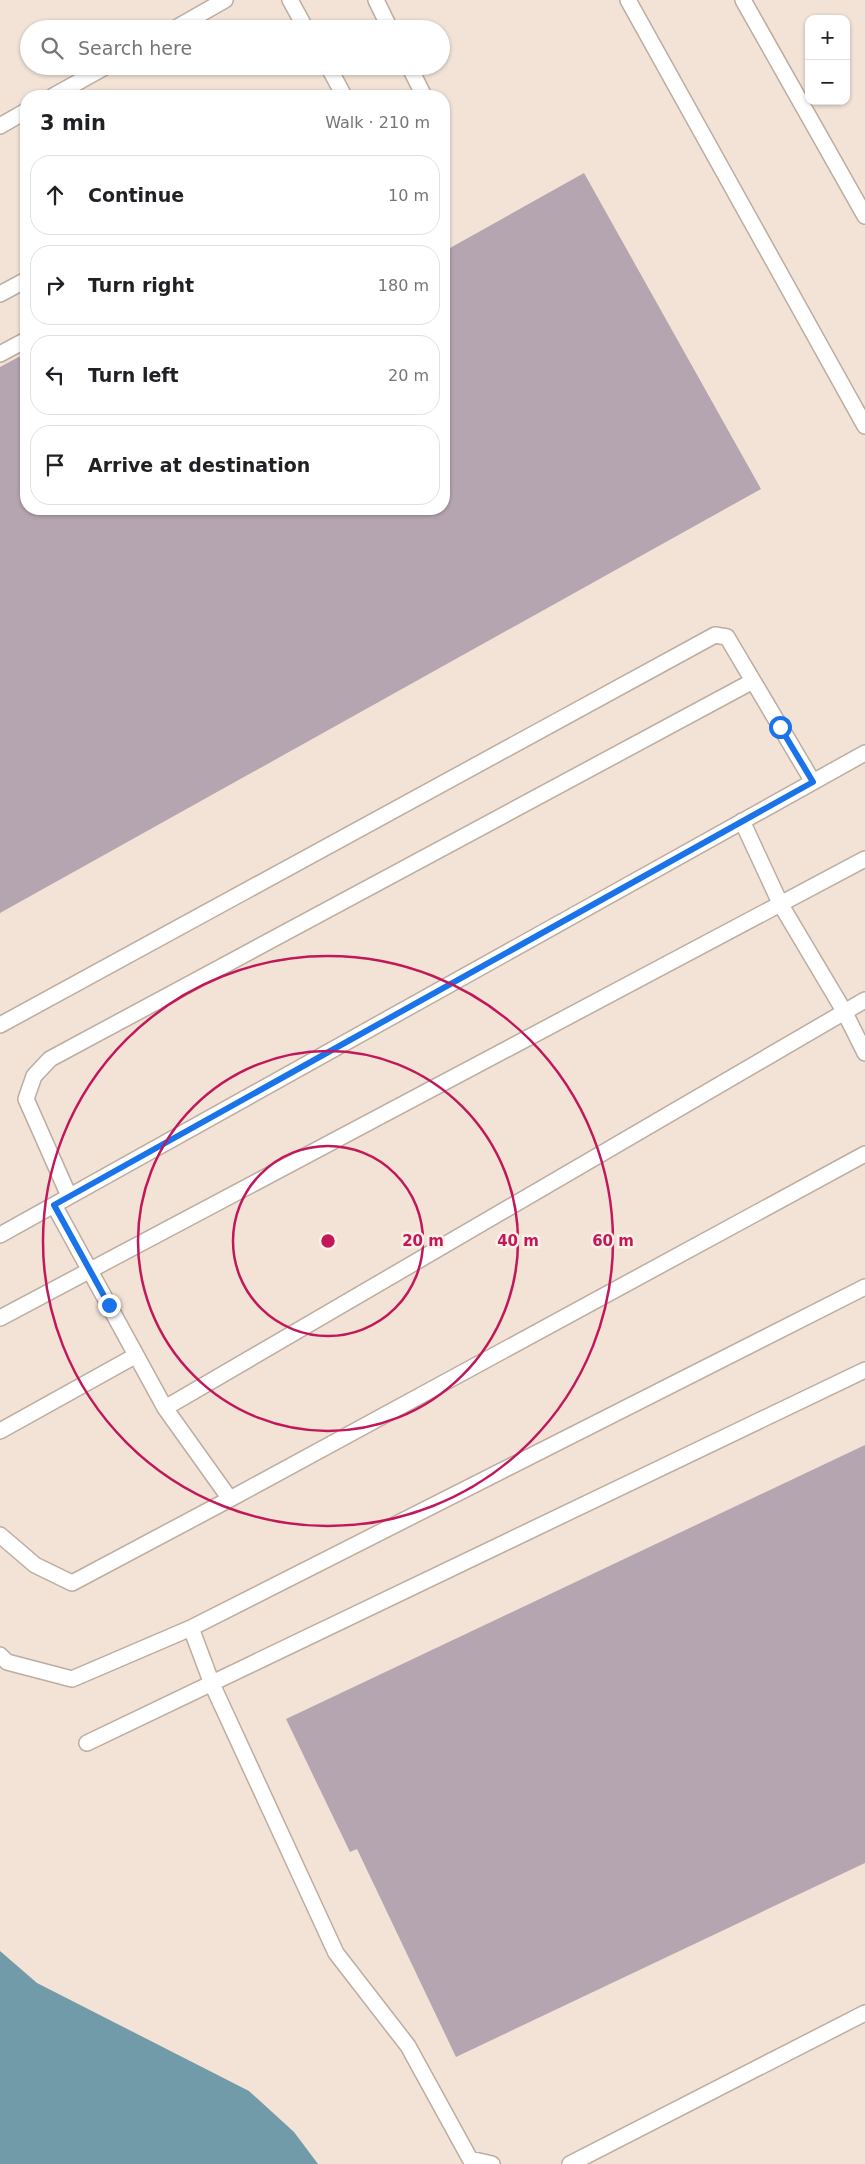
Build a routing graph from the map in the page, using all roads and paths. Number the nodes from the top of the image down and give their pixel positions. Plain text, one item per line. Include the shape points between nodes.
1 (226, 0) edge
2 (290, 0) edge
3 (376, 0) edge
4 (628, 0) edge
5 (743, 0) edge
6 (190, 20) edge
7 (301, 20) edge
8 (386, 20) edge
9 (91, 75) edge
10 (333, 75) edge
11 (414, 75) edge
12 (64, 90) edge
13 (341, 90) edge
14 (421, 90) edge
15 (20, 114) edge
16 (0, 126) edge
17 (865, 216) edge
18 (20, 283) edge
19 (0, 294) edge
20 (20, 343) edge
21 (0, 354) edge
22 (865, 426) edge
23 (753, 681) junction
24 (865, 753) edge
25 (813, 782) junction
26 (742, 822) junction
27 (865, 859) edge
28 (781, 905) junction
29 (865, 1000) edge
30 (844, 1011) junction
31 (0, 1025) edge
32 (865, 1054) edge
33 (865, 1154) edge
34 (69, 1196) junction
35 (54, 1205) junction
36 (0, 1235) edge
37 (91, 1271) junction
38 (865, 1287) edge
39 (0, 1318) edge
40 (135, 1356) junction
41 (865, 1370) edge
42 (165, 1408) junction
43 (0, 1431) edge
44 (230, 1500) junction
45 (0, 1535) edge
46 (191, 1628) junction
47 (0, 1655) edge
48 (212, 1684) junction
49 (87, 1743) dead end
50 (865, 2014) edge
51 (492, 2164) edge
52 (570, 2164) edge

1 - 6 lane
2 - 7 lane
3 - 8 lane
4 - 22 lane
5 - 17 lane
9 - 12 lane
10 - 13 lane
11 - 14 lane
15 - 16 lane
18 - 19 lane
20 - 21 lane
23 - 25 lane
23 - 31 lane via 727,637 715,635
23 - 34 lane via 50,1059 34,1076 26,1099
24 - 25 lane
25 - 26 lane
26 - 28 lane
26 - 34 lane
27 - 28 lane
28 - 30 lane
28 - 37 lane
29 - 30 lane
30 - 32 lane
30 - 42 lane
33 - 44 lane
34 - 35 lane
35 - 36 lane
35 - 37 lane
37 - 39 lane
37 - 40 lane
38 - 46 lane
40 - 42 lane
40 - 43 lane
41 - 48 lane
42 - 44 lane
44 - 45 lane via 72,1583 35,1565
46 - 47 lane via 72,1679 7,1662
46 - 48 lane
48 - 49 lane
48 - 51 lane via 336,1953 408,2046 470,2159
50 - 52 lane

